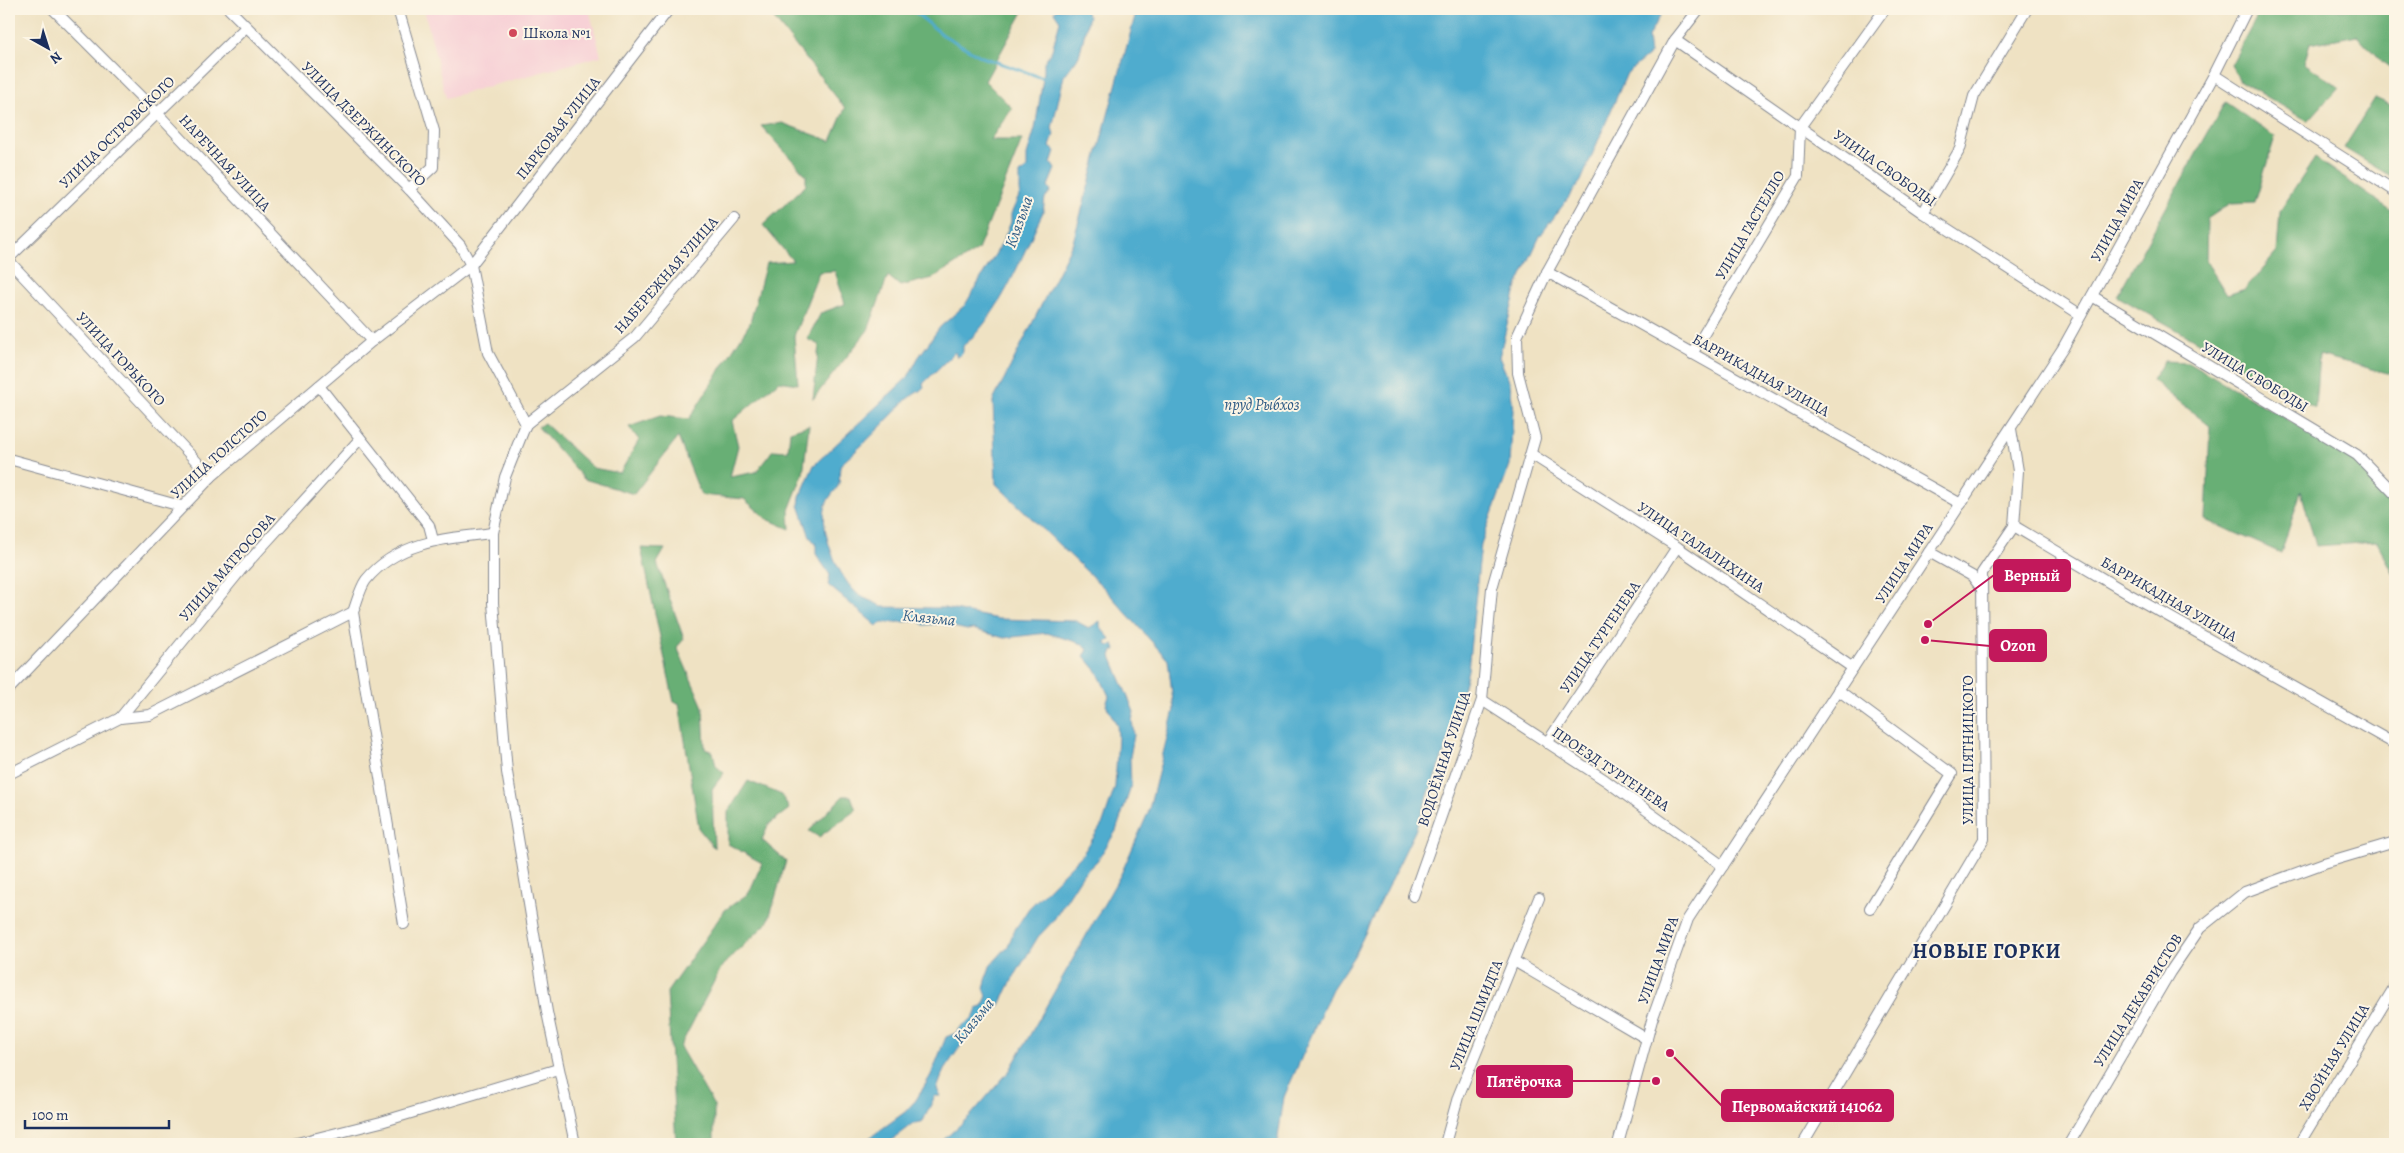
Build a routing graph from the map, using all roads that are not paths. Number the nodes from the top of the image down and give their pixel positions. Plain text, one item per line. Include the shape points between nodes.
1 (53, 9) edge
2 (228, 9) edge
3 (398, 9) edge
4 (670, 9) edge
5 (1699, 9) edge
6 (1885, 9) edge
7 (2027, 9) edge
8 (2247, 9) edge
9 (246, 27) junction
10 (1675, 40) junction
11 (2214, 75) junction
12 (158, 114) junction
13 (1800, 127) junction
14 (409, 189) junction
15 (2395, 191) edge
16 (1923, 213) junction
17 (734, 219) dead end
18 (9, 260) edge
19 (471, 265) junction
20 (1547, 272) junction
21 (2092, 296) junction
22 (2082, 314) junction
23 (372, 341) junction
24 (1692, 354) junction
25 (319, 386) junction
26 (526, 424) junction
27 (2011, 429) junction
28 (359, 440) junction
29 (1531, 454) junction
30 (9, 459) edge
31 (211, 477) junction
32 (2395, 494) edge
33 (1961, 504) junction
34 (181, 506) junction
35 (2014, 526) junction
36 (493, 532) junction
37 (433, 540) junction
38 (1677, 547) junction
39 (1929, 552) junction
40 (1982, 589) junction
41 (353, 612) junction
42 (1852, 668) junction
43 (9, 688) edge
44 (1838, 690) junction
45 (1482, 700) junction
46 (120, 718) junction
47 (1546, 743) junction
48 (2395, 744) edge
49 (9, 774) edge
50 (2395, 842) edge
51 (1723, 866) junction
52 (1413, 896) dead end
53 (1539, 898) dead end
54 (1870, 908) dead end
55 (404, 924) dead end
56 (1514, 961) junction
57 (2395, 986) edge
58 (1647, 1039) junction
59 (558, 1069) junction
60 (293, 1144) edge
61 (576, 1144) edge
62 (1445, 1144) edge
63 (1618, 1144) edge
64 (1803, 1144) edge
65 (2068, 1144) edge
66 (2299, 1144) edge

1 - 12 street, НАРЕЧНАЯ УЛИЦА
2 - 9 street, УЛИЦА ДЗЕРЖИНСКОГО
3 - 14 street via 434,132 433,167
4 - 19 street, ПАРКОВАЯ УЛИЦА
5 - 10 street, ВОДОЁМНАЯ УЛИЦА
6 - 13 street
7 - 16 street via 1974,96 1960,150
8 - 11 street, УЛИЦА МИРА
9 - 12 street, УЛИЦА ОСТРОВСКОГО
9 - 14 street, УЛИЦА ДЗЕРЖИНСКОГО
10 - 13 street, УЛИЦА СВОБОДЫ
10 - 20 street, ВОДОЁМНАЯ УЛИЦА
11 - 15 street
11 - 21 street, УЛИЦА МИРА
12 - 18 street, УЛИЦА ОСТРОВСКОГО
12 - 23 street, НАРЕЧНАЯ УЛИЦА
13 - 16 street, УЛИЦА СВОБОДЫ
13 - 24 street, УЛИЦА ГАСТЕЛЛО via 1798,176
14 - 19 street, УЛИЦА ДЗЕРЖИНСКОГО via 460,244
16 - 22 street, УЛИЦА СВОБОДЫ
17 - 26 street, НАБЕРЕЖНАЯ УЛИЦА via 635,337
18 - 31 street, УЛИЦА ГОРЬКОГО
19 - 23 street, УЛИЦА ТОЛСТОГО
19 - 26 street, УЛИЦА ДЗЕРЖИНСКОГО via 488,353
20 - 24 street, БАРРИКАДНАЯ УЛИЦА
20 - 29 street, ВОДОЁМНАЯ УЛИЦА via 1517,337 1518,373 1535,438
21 - 22 street, УЛИЦА МИРА
21 - 32 street, УЛИЦА СВОБОДЫ via 2357,455
22 - 27 street, УЛИЦА МИРА
23 - 25 street, УЛИЦА ТОЛСТОГО
24 - 33 street, БАРРИКАДНАЯ УЛИЦА
25 - 28 street
25 - 31 street, УЛИЦА ТОЛСТОГО
26 - 36 street via 505,477
27 - 33 street, УЛИЦА МИРА
27 - 35 street via 2018,471
28 - 37 street via 429,525
28 - 46 street, УЛИЦА МАТРОСОВА via 240,571
29 - 38 street, УЛИЦА ТАЛАЛИХИНА
29 - 45 street, ВОДОЁМНАЯ УЛИЦА via 1492,588
30 - 34 street
31 - 34 street, УЛИЦА ТОЛСТОГО
33 - 39 street, УЛИЦА МИРА
34 - 43 street, УЛИЦА ТОЛСТОГО
35 - 40 street, УЛИЦА ПЯТНИЦКОГО via 1982,573
35 - 48 street, БАРРИКАДНАЯ УЛИЦА
36 - 37 street
36 - 59 street via 493,603 507,772
37 - 41 street via 390,557 365,581
38 - 42 street, УЛИЦА ТАЛАЛИХИНА
38 - 47 street, УЛИЦА ТУРГЕНЕВА
39 - 40 street via 1972,576
39 - 42 street, УЛИЦА МИРА
40 - 64 street, УЛИЦА ПЯТНИЦКОГО via 1984,839
41 - 46 street via 150,715
41 - 55 street
42 - 44 street, УЛИЦА МИРА
44 - 51 street, УЛИЦА МИРА
44 - 54 street via 1952,774
45 - 47 street, ПРОЕЗД ТУРГЕНЕВА
45 - 52 street, ВОДОЁМНАЯ УЛИЦА
46 - 49 street
47 - 51 street, ПРОЕЗД ТУРГЕНЕВА via 1605,780
50 - 65 street, УЛИЦА ДЕКАБРИСТОВ via 2324,863 2245,892 2200,928 2170,972
51 - 58 street, УЛИЦА МИРА via 1688,919
53 - 56 street, УЛИЦА ШМИДТА
56 - 58 street
56 - 62 street, УЛИЦА ШМИДТА via 1458,1098
57 - 66 street, ХВОЙНАЯ УЛИЦА
58 - 63 street, УЛИЦА МИРА
59 - 60 street via 381,1122
59 - 61 street

